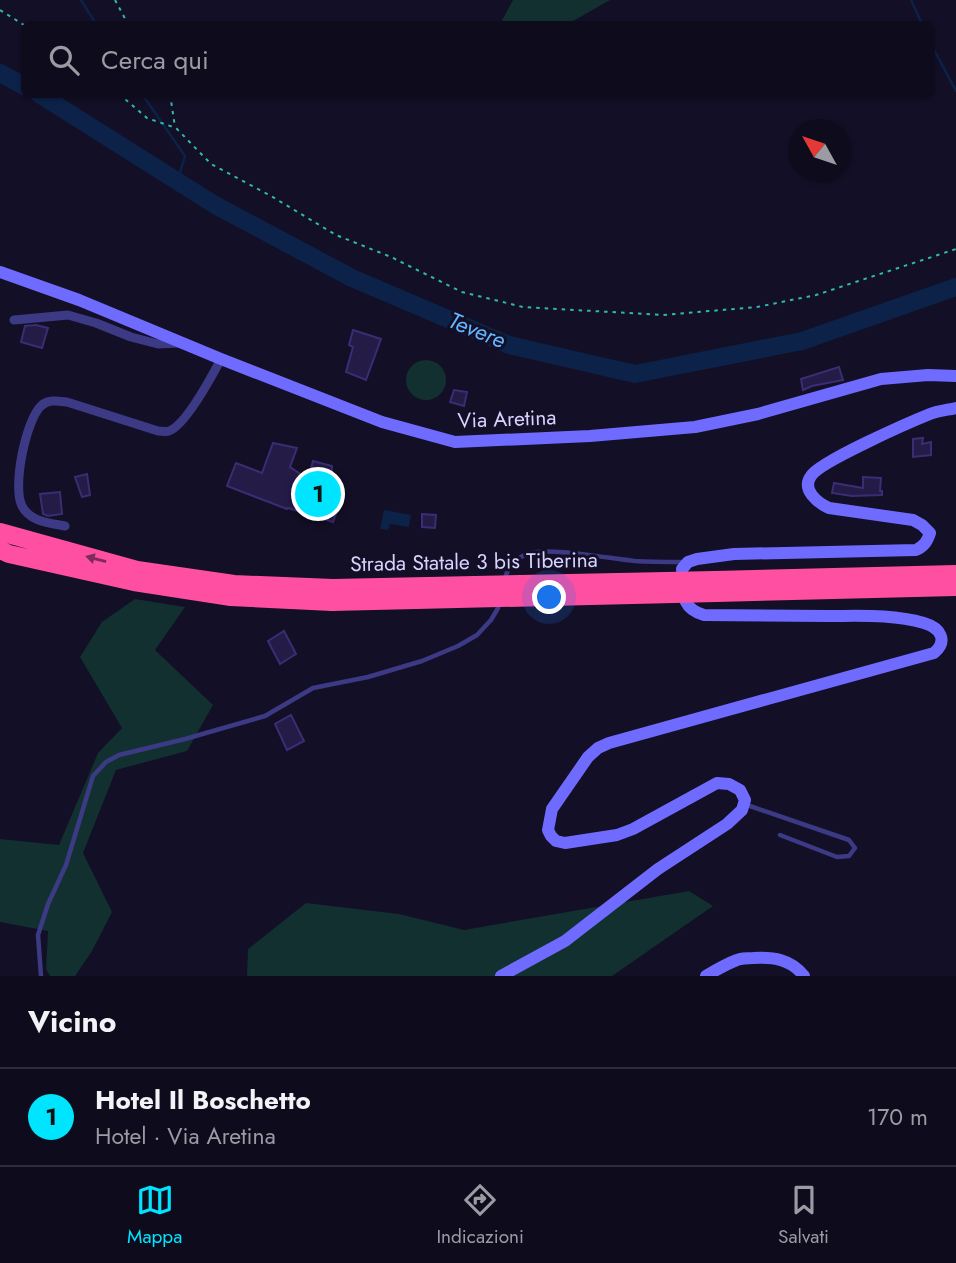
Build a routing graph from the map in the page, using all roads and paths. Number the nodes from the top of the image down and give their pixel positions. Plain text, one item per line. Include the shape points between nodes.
1 (115, 0) edge
2 (0, 10) edge
3 (126, 21) edge
4 (21, 23) edge
5 (124, 98) edge
6 (171, 98) edge
7 (176, 128) junction
8 (956, 249) edge
9 (0, 272) edge
10 (14, 320) dead end
11 (181, 342) junction
12 (221, 359) junction
13 (956, 376) edge
14 (956, 408) edge
15 (65, 526) dead end
16 (0, 533) edge
17 (0, 550) edge
18 (688, 562) junction
19 (956, 574) edge
20 (715, 586) junction
21 (956, 587) edge
22 (333, 595) junction
23 (744, 804) junction
24 (780, 835) dead end
25 (41, 976) edge
26 (502, 976) edge
27 (706, 976) edge
28 (804, 976) edge

1 - 3 path
2 - 4 path
5 - 7 path via 147,118
6 - 7 path
7 - 8 path via 211,164 336,235 462,292 523,307 663,315 757,307 816,295
9 - 11 street, Via Aretina
10 - 11 street via 68,315 158,344
11 - 12 street, Via Aretina
12 - 13 street, Via Aretina via 382,422 455,442 695,427 881,379
12 - 15 street via 205,389 170,431 67,402 47,402 40,407 28,432 18,490 22,508 37,521
14 - 18 street via 932,412 830,461 808,482 814,498 829,508 922,525 930,533 916,551 734,554
22 -> 16 highway, Strada Statale 3 bis Tiberina via 137,570
17 - 22 highway, Strada Statale 3 bis Tiberina via 146,584 231,597
18 - 23 street via 682,569 684,602 696,613 885,616 927,623 943,642 934,653 598,748 552,809 548,830 565,844 617,835 717,783 740,790
18 - 25 lane via 528,553 506,572 491,620 458,646 422,662 313,688 265,716 106,762 93,776 66,865 38,935
19 - 20 highway, Strada Statale 3 bis Tiberina
20 - 21 highway, Strada Statale 3 bis Tiberina
20 - 22 highway, Strada Statale 3 bis Tiberina, bridge
23 - 24 lane via 849,840 855,848 849,856 837,857
23 - 26 street via 727,824 658,869 565,941
27 - 28 street via 739,959 773,957

